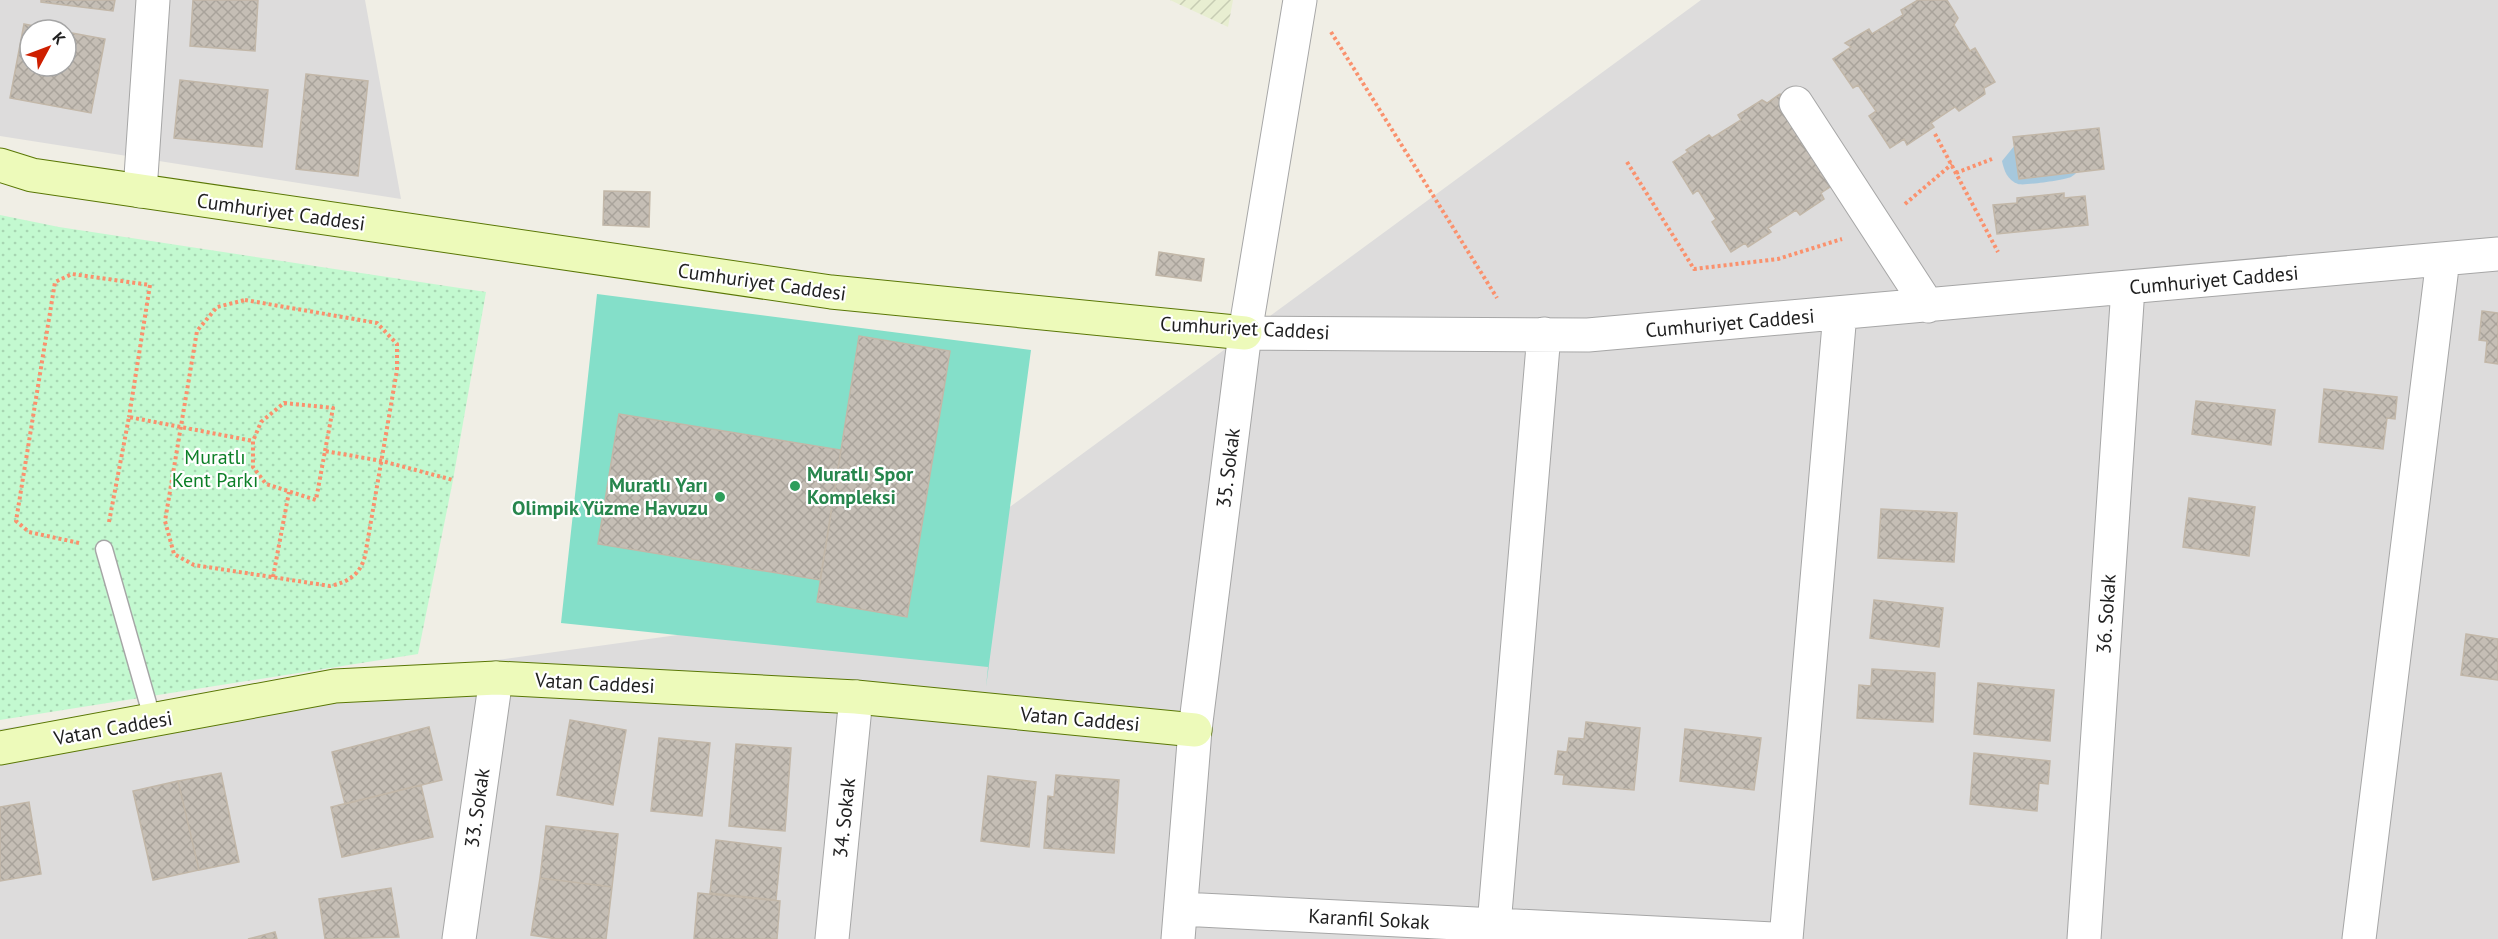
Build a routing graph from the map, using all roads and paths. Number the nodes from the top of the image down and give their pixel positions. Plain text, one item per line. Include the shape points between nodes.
1 (153, 0) edge
2 (1300, 0) edge
3 (1331, 30) dead end
4 (1796, 103) dead end
5 (1935, 134) dead end
6 (1992, 159) dead end
7 (1627, 162) dead end
8 (1952, 164) junction
9 (0, 165) edge
10 (1956, 173) junction
11 (140, 191) junction
12 (1878, 228) junction
13 (1998, 252) dead end
14 (2498, 254) edge
15 (2443, 259) junction
16 (2128, 288) junction
17 (1928, 306) junction
18 (1839, 313) junction
19 (1245, 333) junction
20 (1532, 334) junction
21 (129, 417) junction
22 (180, 427) junction
23 (253, 441) junction
24 (325, 451) junction
25 (382, 461) junction
26 (453, 480) dead end
27 (289, 492) junction
28 (104, 549) junction
29 (273, 577) junction
30 (496, 678) junction
31 (856, 697) junction
32 (153, 721) junction
33 (1194, 730) junction
34 (0, 748) edge
35 (1179, 924) edge
36 (1494, 925) junction
37 (459, 939) edge
38 (832, 939) edge
39 (1773, 939) edge
40 (1786, 939) edge
41 (2084, 939) edge
42 (2359, 939) edge

1 - 11 street
2 - 19 street, 35. Sokak
3 - 20 path
4 - 12 street
5 - 8 path
6 - 10 path
7 - 12 path via 1694,269 1778,259
8 - 10 path
8 - 12 path
9 - 11 street, Cumhuriyet Caddesi via 32,175
10 - 13 path
11 - 19 street, Cumhuriyet Caddesi via 831,292
12 - 17 street
14 - 15 street, Cumhuriyet Caddesi
15 - 16 street, Cumhuriyet Caddesi
15 - 42 street
16 - 17 street, Cumhuriyet Caddesi
16 - 41 street, 36. Sokak
17 - 18 street, Cumhuriyet Caddesi
18 - 20 street, Cumhuriyet Caddesi via 1588,335
18 - 40 street
19 - 20 street, Cumhuriyet Caddesi
19 - 33 street, 35. Sokak
20 - 36 street
21 - 22 path
21 - 28 path
21 - 28 path via 150,285 72,274 56,282 16,521 29,532
22 - 23 path
22 - 25 path via 197,331 218,307 245,300 377,323 397,344 397,370
22 - 29 path via 165,520 174,554 194,565
23 - 24 path via 261,422 284,403 333,408
23 - 27 path via 253,467 266,484
24 - 25 path
24 - 27 path via 316,500
25 - 26 path
25 - 29 path via 362,569 344,583 330,586
27 - 29 path
28 - 32 lane
30 - 31 street, Vatan Caddesi
30 - 32 street, Vatan Caddesi via 335,686
30 - 37 street, 33. Sokak
31 - 33 street, Vatan Caddesi
31 - 38 street, 34. Sokak
32 - 34 street, Vatan Caddesi
33 - 35 street, 35. Sokak
35 - 36 street, Karanfil Sokak
36 - 39 street, Karanfil Sokak

